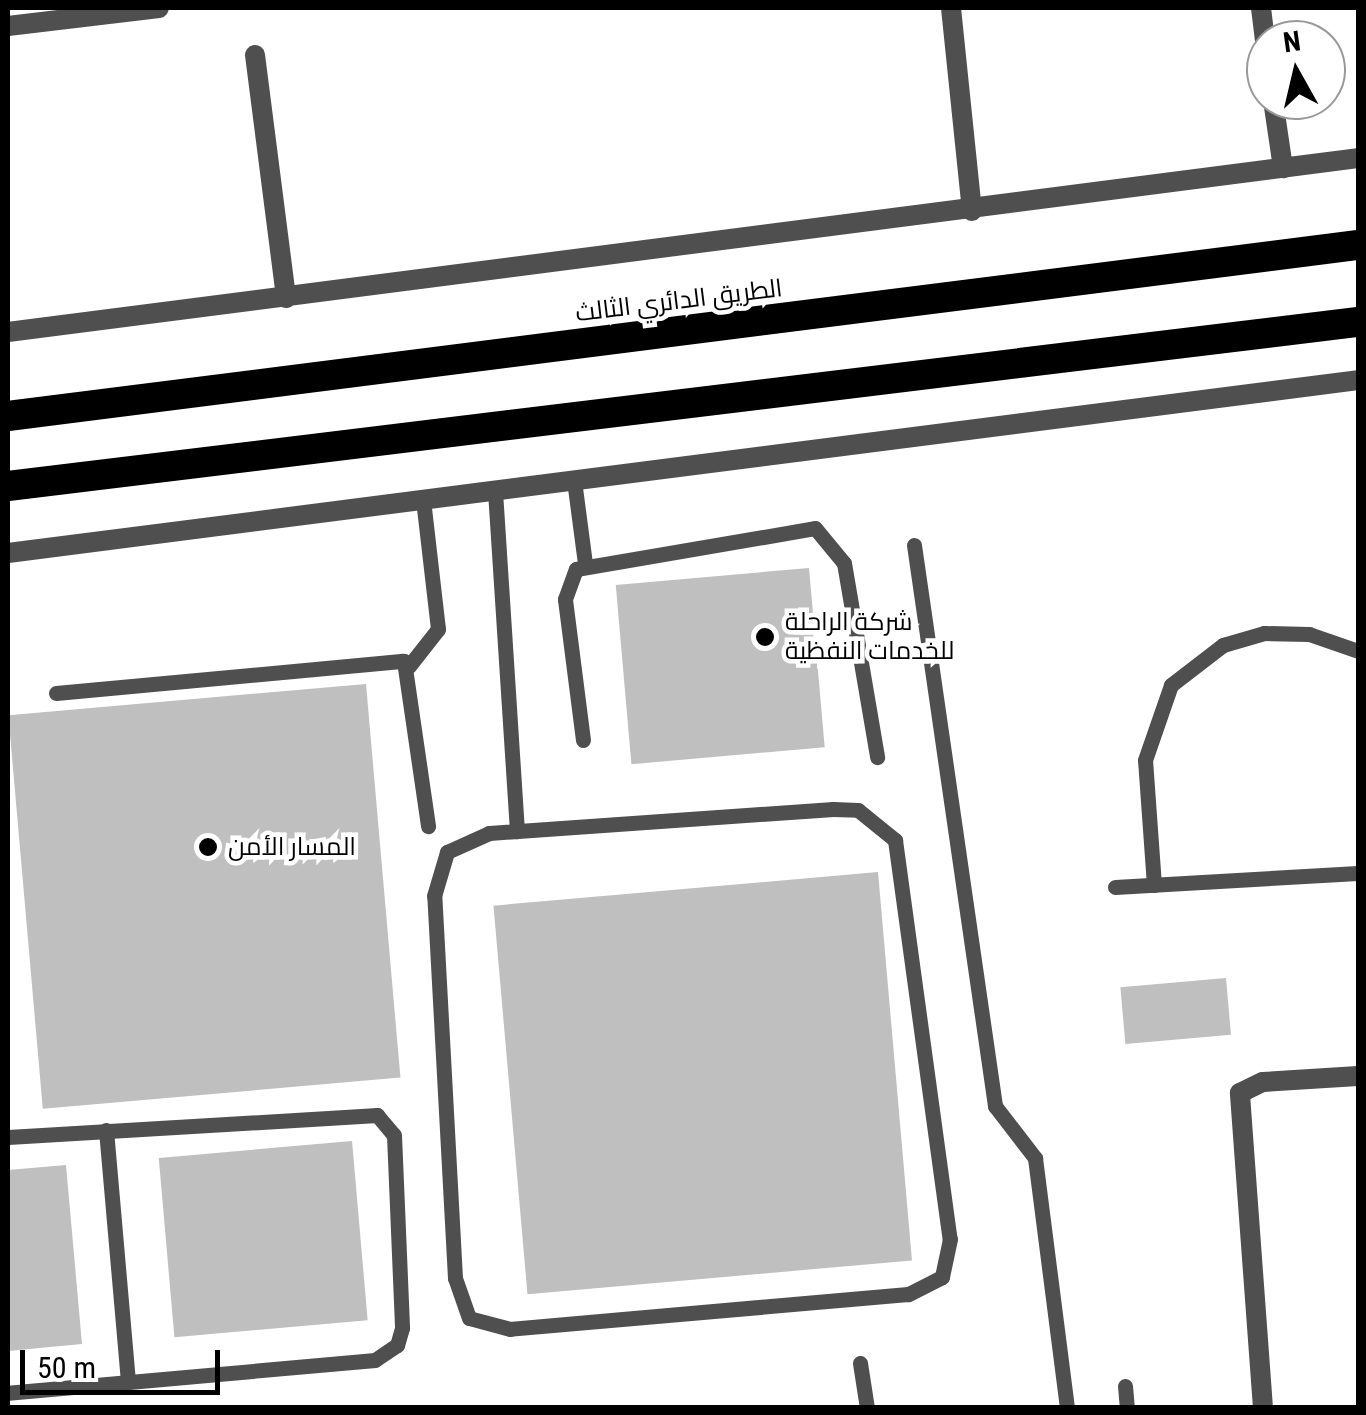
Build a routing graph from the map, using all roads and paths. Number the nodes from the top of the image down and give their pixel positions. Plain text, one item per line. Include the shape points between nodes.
1 (155, 8) edge
2 (951, 8) edge
3 (8, 26) edge
4 (256, 55) dead end
5 (1276, 120) edge
6 (1358, 158) edge
7 (1282, 168) junction
8 (972, 212) junction
9 (1358, 245) edge
10 (286, 298) junction
11 (1358, 322) edge
12 (8, 332) edge
13 (1358, 380) edge
14 (8, 416) edge
15 (574, 480) junction
16 (8, 486) edge
17 (495, 490) junction
18 (423, 500) junction
19 (914, 545) dead end
20 (8, 553) edge
21 (585, 563) junction
22 (1358, 651) edge
23 (409, 666) junction
24 (56, 694) dead end
25 (584, 740) dead end
26 (877, 756) dead end
27 (428, 826) dead end
28 (517, 831) junction
29 (1358, 873) edge
30 (1154, 885) junction
31 (1115, 887) dead end
32 (1358, 1076) edge
33 (106, 1130) junction
34 (8, 1137) edge
35 (860, 1363) dead end
36 (128, 1382) junction
37 (1126, 1386) dead end
38 (8, 1393) edge
39 (866, 1408) edge
40 (1068, 1408) edge
41 (1128, 1408) edge
42 (1263, 1408) edge

1 - 3 street
2 - 8 street
4 - 10 street
5 - 7 street
6 - 7 street
7 - 8 street
8 - 10 street
9 - 14 highway, الطريق الدائري الثالث
10 - 12 street
11 - 16 highway
13 - 15 street
15 - 17 street
15 - 21 lane
17 - 18 street
17 - 28 lane
18 - 20 street
18 - 23 lane via 438,630
19 - 40 lane via 995,1106 1036,1158
21 - 25 lane via 565,598
21 - 26 lane via 804,528 826,533 844,562
22 - 30 lane via 1309,634 1264,633 1223,646 1171,685 1145,760
23 - 24 lane via 389,659
23 - 27 lane
28 - 28 lane via 466,838 436,872 454,1278 469,1318 510,1329 908,1294 942,1277 950,1240 903,884 896,840 880,820 834,810
29 - 30 lane
30 - 31 lane
32 - 42 street via 1262,1082 1240,1094
33 - 34 lane
33 - 36 lane
33 - 36 lane via 369,1112 394,1135 402,1328 391,1352
35 - 39 lane
36 - 38 lane
37 - 41 lane

